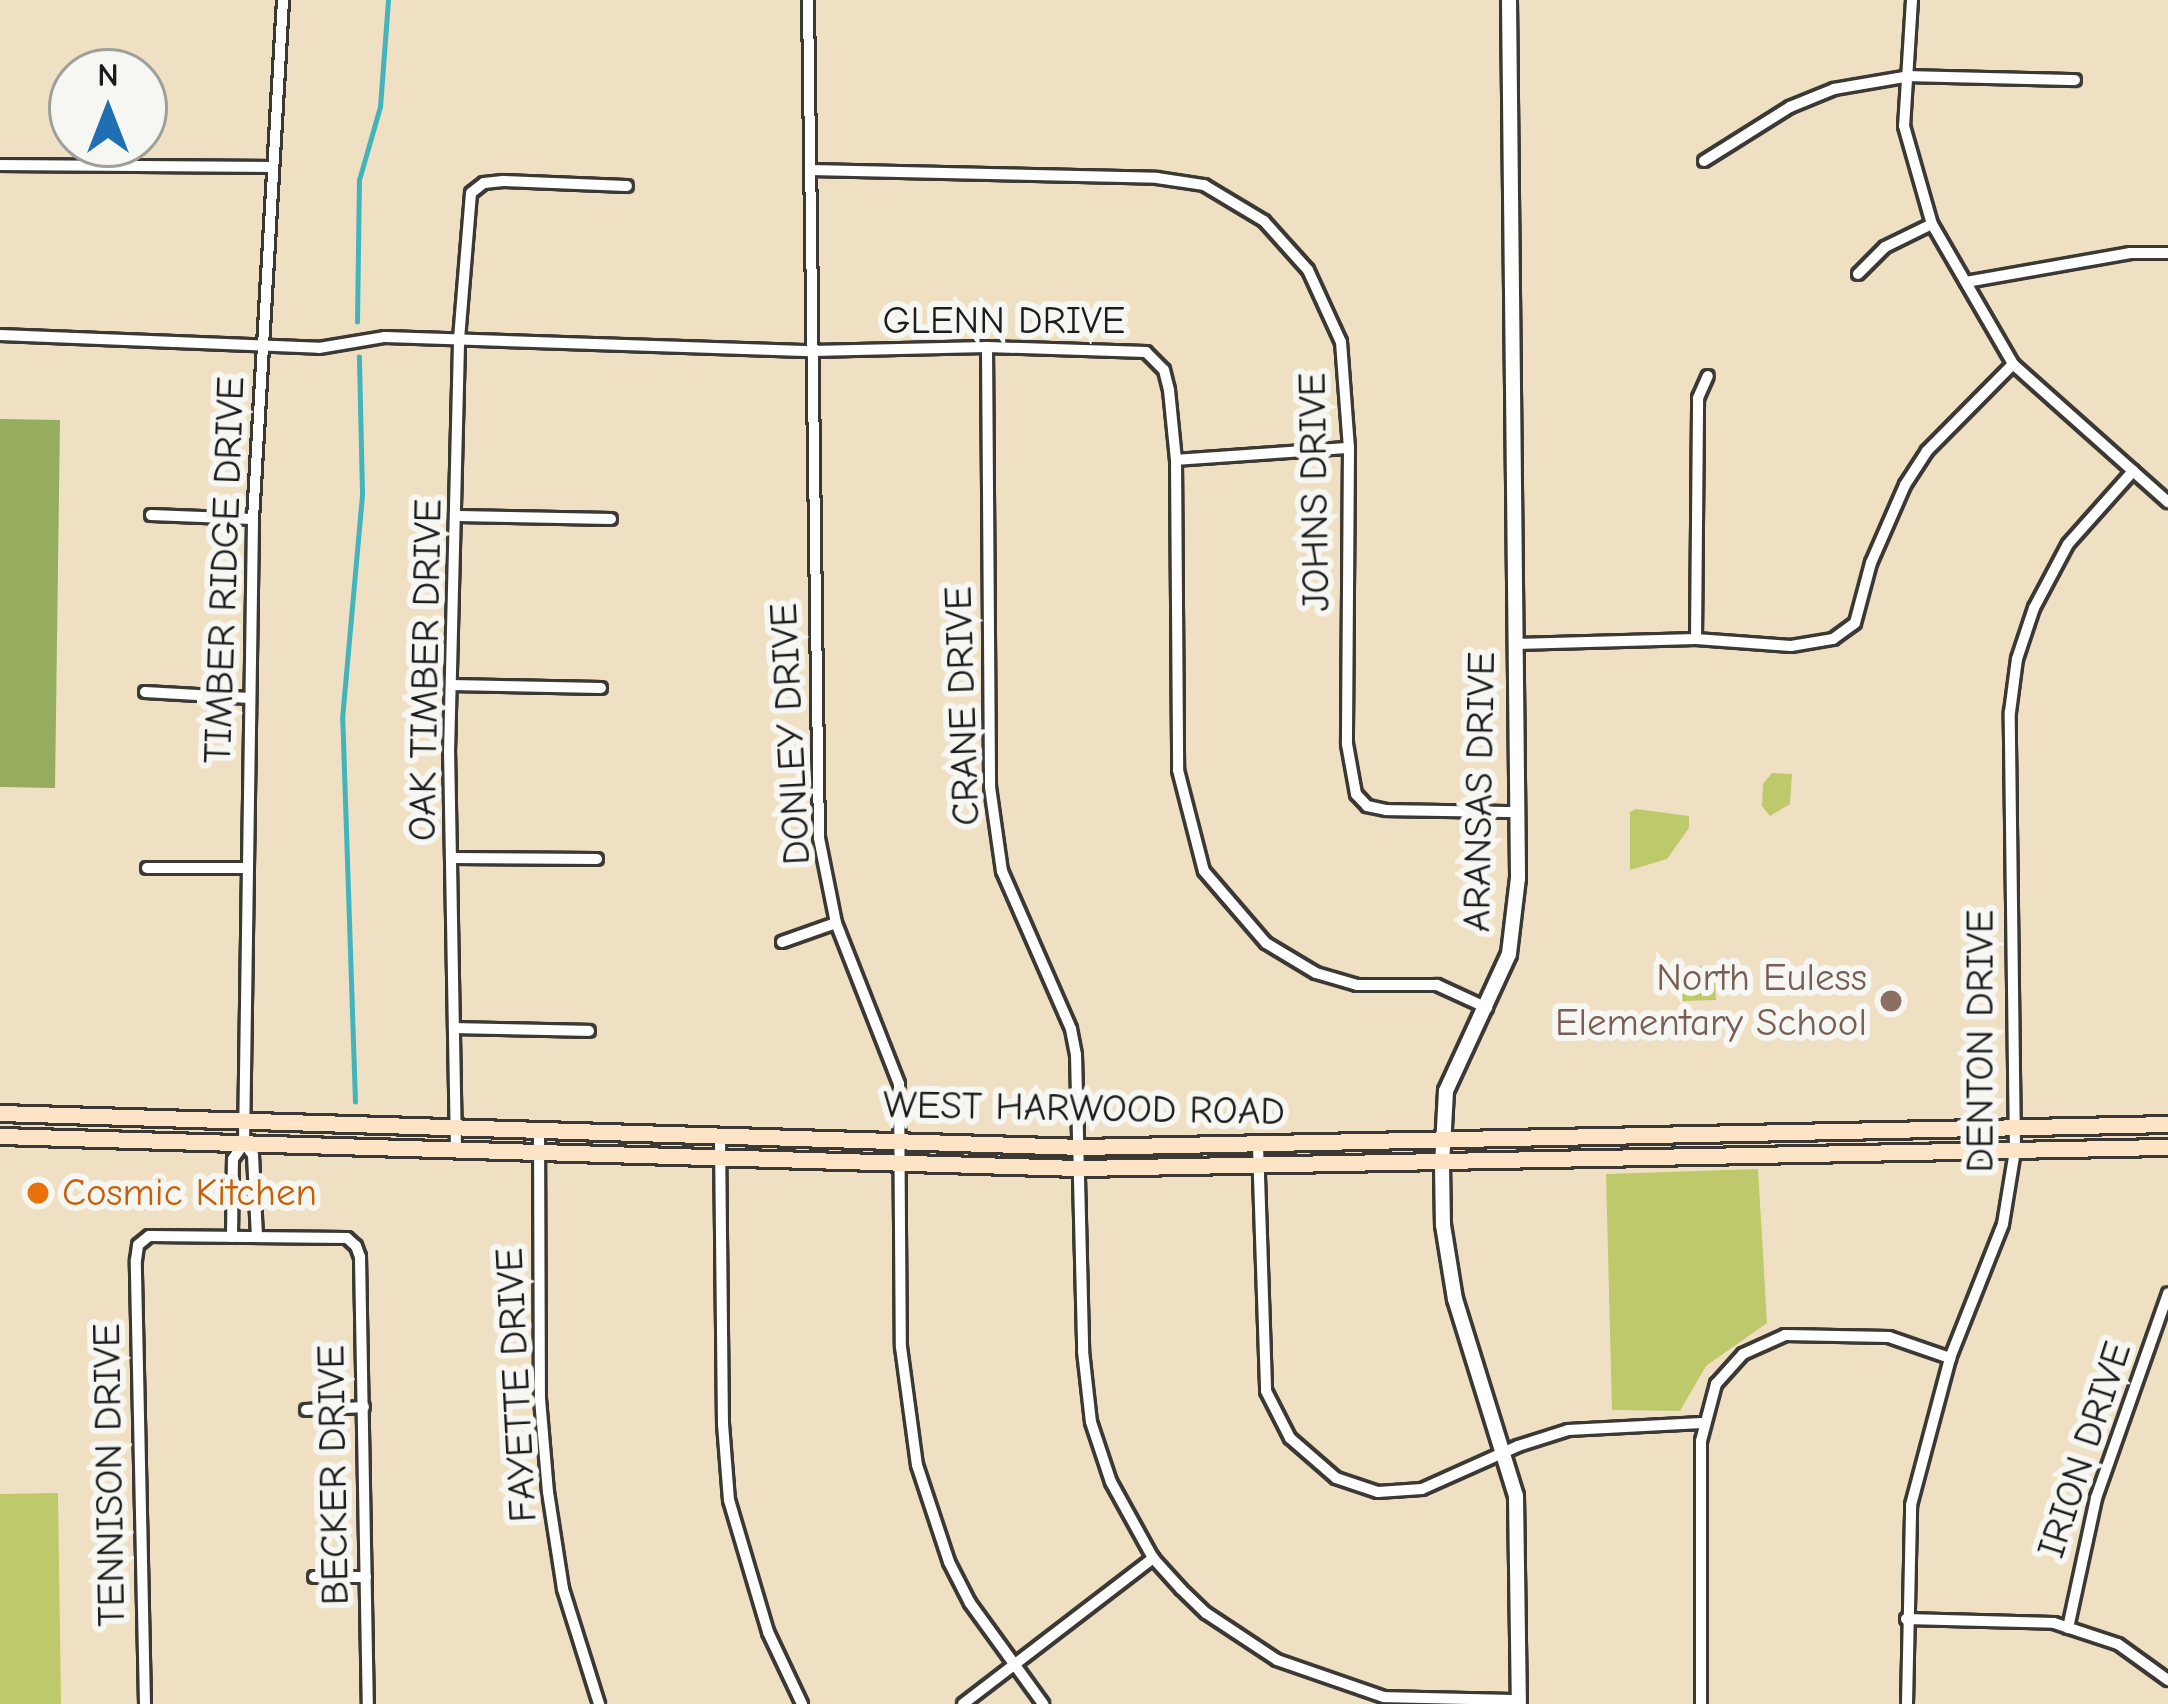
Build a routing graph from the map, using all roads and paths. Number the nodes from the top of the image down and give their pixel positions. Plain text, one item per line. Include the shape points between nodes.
1 (283, 0) edge
2 (808, 0) edge
3 (1509, 0) edge
4 (1912, 0) edge
5 (1910, 76) junction
6 (2075, 80) dead end
7 (1704, 160) dead end
8 (0, 165) edge
9 (272, 167) junction
10 (811, 170) junction
11 (627, 186) dead end
12 (1932, 224) junction
13 (2168, 253) edge
14 (1858, 274) dead end
15 (1966, 282) junction
16 (0, 334) edge
17 (459, 339) junction
18 (263, 345) junction
19 (988, 347) junction
20 (812, 351) junction
21 (2013, 364) junction
22 (1708, 376) dead end
23 (1349, 448) junction
24 (1176, 460) junction
25 (2133, 471) junction
26 (2168, 502) edge
27 (151, 514) dead end
28 (458, 516) junction
29 (253, 519) junction
30 (611, 519) dead end
31 (1696, 639) junction
32 (1516, 644) junction
33 (451, 685) junction
34 (601, 688) dead end
35 (146, 692) dead end
36 (250, 698) junction
37 (1517, 812) junction
38 (454, 858) junction
39 (597, 859) dead end
40 (147, 868) dead end
41 (246, 868) junction
42 (836, 922) junction
43 (782, 942) dead end
44 (1486, 1008) junction
45 (457, 1028) junction
46 (589, 1031) dead end
47 (0, 1113) edge
48 (246, 1121) junction
49 (2168, 1124) edge
50 (456, 1127) junction
51 (539, 1130) junction
52 (2014, 1130) junction
53 (1846, 1131) junction
54 (0, 1136) edge
55 (720, 1138) junction
56 (900, 1140) junction
57 (1442, 1140) junction
58 (244, 1143) junction
59 (1258, 1146) junction
60 (1081, 1147) junction
61 (2168, 1147) edge
62 (456, 1148) junction
63 (538, 1150) junction
64 (2015, 1151) junction
65 (1847, 1155) junction
66 (720, 1157) junction
67 (900, 1162) junction
68 (1442, 1164) junction
69 (1258, 1167) junction
70 (1081, 1168) junction
71 (257, 1237) junction
72 (232, 1238) junction
73 (2168, 1293) edge
74 (1950, 1358) junction
75 (364, 1407) junction
76 (306, 1410) dead end
77 (1702, 1423) junction
78 (1505, 1454) junction
79 (1153, 1558) junction
80 (314, 1577) dead end
81 (366, 1577) junction
82 (1906, 1619) junction
83 (2068, 1628) junction
84 (1014, 1667) junction
85 (2168, 1680) edge
86 (1519, 1702) edge
87 (145, 1704) edge
88 (368, 1704) edge
89 (599, 1704) edge
90 (802, 1704) edge
91 (963, 1704) edge
92 (1043, 1704) edge
93 (1701, 1704) edge
94 (1906, 1704) edge

1 - 9 street, TIMBER RIDGE DRIVE
2 - 10 street, DONLEY DRIVE
3 - 32 street, ARANSAS DRIVE
4 - 5 street
5 - 6 street
5 - 7 street via 1834,88
5 - 12 street via 1904,126
8 - 9 street
9 - 18 street, TIMBER RIDGE DRIVE
10 - 20 street, DONLEY DRIVE
10 - 23 street, JOHNS DRIVE via 1079,174 1204,185 1274,230 1329,308 1342,342
11 - 17 street, OAK TIMBER DRIVE via 503,181 471,193
12 - 14 street
12 - 15 street
13 - 15 street
15 - 21 street
16 - 18 street, GLENN DRIVE
17 - 18 street, GLENN DRIVE
17 - 20 street, GLENN DRIVE
17 - 28 street, OAK TIMBER DRIVE
18 - 29 street, TIMBER RIDGE DRIVE
19 - 20 street, GLENN DRIVE
19 - 24 street, GLENN DRIVE via 1146,352 1169,390
19 - 60 street, CRANE DRIVE via 989,787 1002,871 1071,1029
20 - 42 street, DONLEY DRIVE via 817,804
21 - 25 street
21 - 31 street via 1965,408 1905,485 1855,622 1833,638 1791,646
22 - 31 street via 1698,398
23 - 24 street
23 - 37 street, JOHNS DRIVE via 1347,744 1355,794 1385,810
24 - 44 street, GLENN DRIVE via 1178,770 1204,871 1253,932 1316,973 1358,985 1437,985
25 - 26 street
25 - 52 street, DENTON DRIVE via 2068,544 2017,659 2010,712
27 - 29 street
28 - 30 street
28 - 33 street, OAK TIMBER DRIVE
29 - 36 street, TIMBER RIDGE DRIVE
31 - 32 street
32 - 37 street, ARANSAS DRIVE
33 - 34 street
33 - 38 street, OAK TIMBER DRIVE
35 - 36 street
36 - 41 street, TIMBER RIDGE DRIVE
37 - 44 street, ARANSAS DRIVE via 1514,931
38 - 39 street
38 - 45 street, OAK TIMBER DRIVE
40 - 41 street
41 - 48 street, TIMBER RIDGE DRIVE
42 - 43 street
42 - 56 street, DONLEY DRIVE via 894,1059
44 - 57 street, ARANSAS DRIVE via 1450,1078
45 - 46 street
45 - 50 street, OAK TIMBER DRIVE
47 - 48 main road, WEST HARWOOD ROAD
48 - 50 main road, WEST HARWOOD ROAD
48 - 58 street, TIMBER RIDGE DRIVE
49 - 52 main road, WEST HARWOOD ROAD
50 - 51 main road, WEST HARWOOD ROAD
50 - 62 street, OAK TIMBER DRIVE
51 - 55 main road, WEST HARWOOD ROAD
51 - 63 street, FAYETTE DRIVE
52 - 53 main road, WEST HARWOOD ROAD
52 - 64 street, DENTON DRIVE
53 - 57 main road, WEST HARWOOD ROAD
53 - 65 main road
54 - 58 main road, WEST HARWOOD ROAD
55 - 56 main road, WEST HARWOOD ROAD
55 - 66 street
56 - 60 main road, WEST HARWOOD ROAD
56 - 67 street, DONLEY DRIVE
57 - 59 main road, WEST HARWOOD ROAD
57 - 68 street, ARANSAS DRIVE
58 - 62 main road, WEST HARWOOD ROAD
58 - 71 street via 253,1155
58 - 72 street via 232,1159
59 - 60 main road, WEST HARWOOD ROAD
59 - 69 street
60 - 70 street, CRANE DRIVE
61 - 64 main road, WEST HARWOOD ROAD
62 - 63 main road, WEST HARWOOD ROAD
63 - 66 main road, WEST HARWOOD ROAD
63 - 89 street, FAYETTE DRIVE via 548,1492 563,1589
64 - 65 main road, WEST HARWOOD ROAD
64 - 74 street, DENTON DRIVE via 2003,1223
65 - 68 main road, WEST HARWOOD ROAD
66 - 67 main road, WEST HARWOOD ROAD
66 - 90 street via 729,1500 768,1632
67 - 70 main road, WEST HARWOOD ROAD
67 - 84 street, DONLEY DRIVE via 901,1347 916,1465 949,1562
68 - 69 main road, WEST HARWOOD ROAD
68 - 78 street, ARANSAS DRIVE via 1455,1299
69 - 70 main road, WEST HARWOOD ROAD
69 - 78 street via 1266,1391 1290,1438 1336,1478 1378,1492 1422,1489
70 - 79 street, CRANE DRIVE via 1091,1422 1111,1482
71 - 72 street
71 - 75 street, BECKER DRIVE via 347,1238 356,1246
72 - 87 street, TENNISON DRIVE via 149,1236 138,1245
73 - 83 street, IRION DRIVE via 2096,1498
74 - 77 street via 1889,1337 1785,1335 1729,1367
74 - 82 street, DENTON DRIVE via 1911,1505
75 - 76 street
75 - 81 street, BECKER DRIVE
77 - 78 street via 1568,1430
77 - 93 street
78 - 86 street, ARANSAS DRIVE via 1519,1515
79 - 84 street
79 - 86 street, CRANE DRIVE via 1229,1630 1312,1676 1384,1697
80 - 81 street
81 - 88 street, BECKER DRIVE
82 - 83 street
82 - 94 street, DENTON DRIVE
83 - 85 street via 2118,1644
84 - 91 street
84 - 92 street, DONLEY DRIVE

